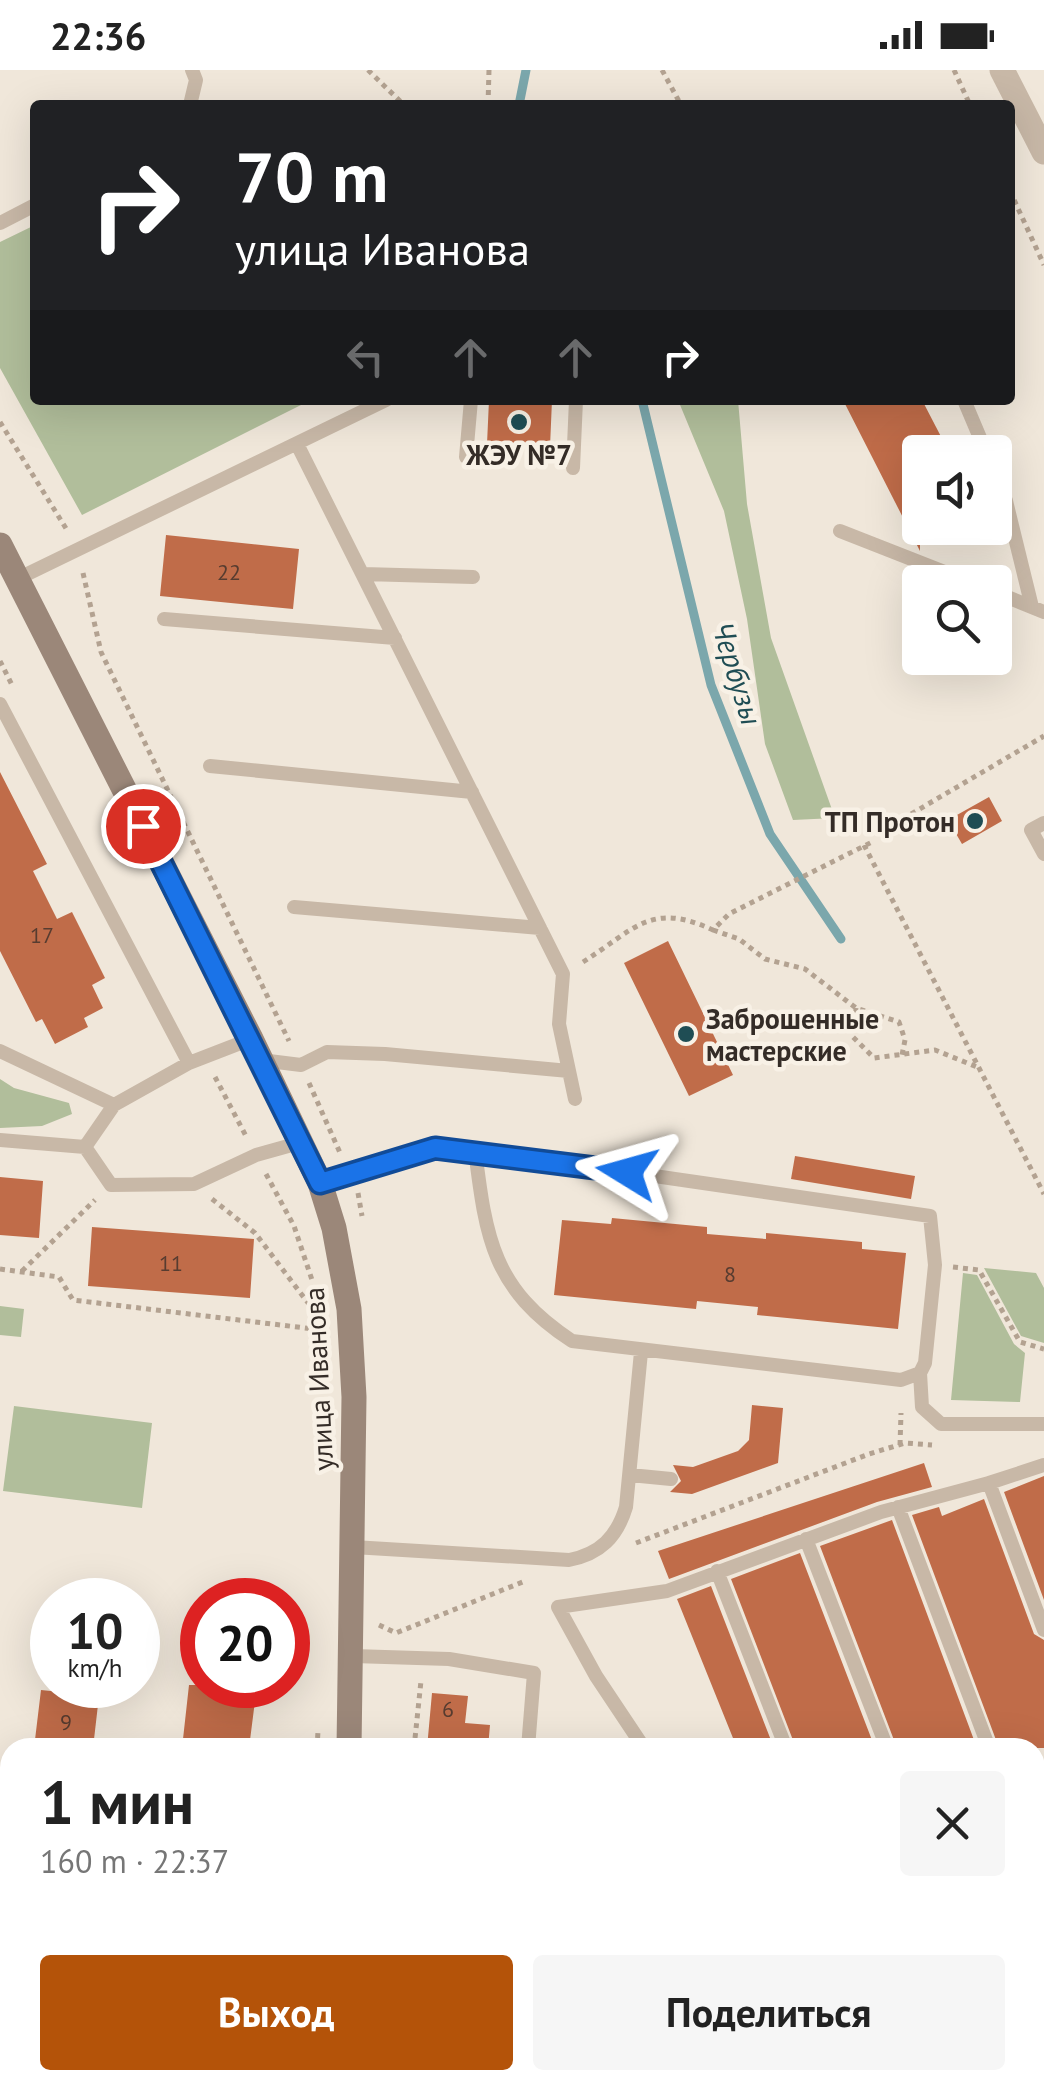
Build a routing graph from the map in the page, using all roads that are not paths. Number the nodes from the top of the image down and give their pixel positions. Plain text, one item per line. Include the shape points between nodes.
1 (192, 70) edge
2 (1002, 70) edge
3 (191, 100) edge
4 (1044, 152) edge
5 (30, 208) edge
6 (0, 223) edge
7 (376, 405) edge
8 (470, 405) edge
9 (576, 405) edge
10 (966, 405) edge
11 (979, 435) edge
12 (298, 444) junction
13 (504, 460) dead end
14 (573, 468) dead end
15 (1012, 521) edge
16 (840, 531) dead end
17 (0, 546) edge
18 (927, 565) edge
19 (362, 574) junction
20 (473, 577) dead end
21 (17, 579) junction
22 (1012, 599) edge
23 (1038, 610) edge
24 (164, 618) dead end
25 (395, 638) junction
26 (0, 704) edge
27 (210, 766) dead end
28 (472, 792) junction
29 (1044, 823) edge
30 (1044, 854) edge
31 (294, 907) dead end
32 (540, 928) junction
33 (0, 1050) edge
34 (256, 1050) junction
35 (190, 1062) junction
36 (569, 1071) junction
37 (575, 1099) dead end
38 (114, 1106) junction
39 (0, 1140) edge
40 (299, 1143) junction
41 (85, 1147) junction
42 (475, 1150) junction
43 (320, 1183) junction
44 (641, 1352) junction
45 (920, 1373) junction
46 (1044, 1424) edge
47 (1044, 1464) edge
48 (630, 1474) junction
49 (671, 1478) dead end
50 (989, 1483) junction
51 (898, 1507) junction
52 (806, 1539) junction
53 (353, 1548) junction
54 (717, 1571) junction
55 (1044, 1630) edge
56 (353, 1656) junction
57 (349, 1738) edge
58 (529, 1738) edge
59 (637, 1738) edge
60 (782, 1738) edge
61 (883, 1738) edge
62 (986, 1738) edge

1 - 3 lane
2 - 4 street
5 - 6 lane
7 - 12 lane
8 - 13 lane via 466,457
9 - 14 lane
10 - 11 lane
12 - 19 lane
12 - 21 lane
15 - 23 lane
16 - 18 lane
17 - 21 street, улица Иванова
19 - 20 lane
19 - 25 lane
21 - 34 street, улица Иванова
22 - 23 lane
24 - 25 lane
25 - 28 lane
26 - 35 lane
27 - 28 lane
28 - 32 lane
29 - 30 lane via 1031,830
31 - 32 lane
32 - 36 lane via 563,974 559,1024
33 - 38 lane
34 - 35 lane
34 - 36 lane via 301,1065 327,1052
34 - 40 street, улица Иванова
35 - 38 lane
36 - 37 lane
38 - 41 lane
39 - 41 lane
40 - 41 lane via 194,1184 111,1185
40 - 43 street, улица Иванова
42 - 43 lane via 429,1149
42 - 44 lane via 482,1206 514,1293 572,1341
42 - 45 lane via 930,1216 935,1265
43 - 53 street, улица Иванова via 348,1309
44 - 45 lane via 900,1380
44 - 48 lane
45 - 46 lane via 922,1407 941,1424
47 - 50 lane
48 - 49 lane
48 - 53 lane via 620,1525 588,1556
50 - 51 lane
50 - 55 lane
51 - 52 lane
51 - 62 lane
52 - 54 lane
52 - 61 lane
53 - 56 street, улица Иванова
54 - 59 lane via 667,1591 558,1607
54 - 60 lane
56 - 57 street, улица Иванова
56 - 58 lane via 449,1659 534,1673

